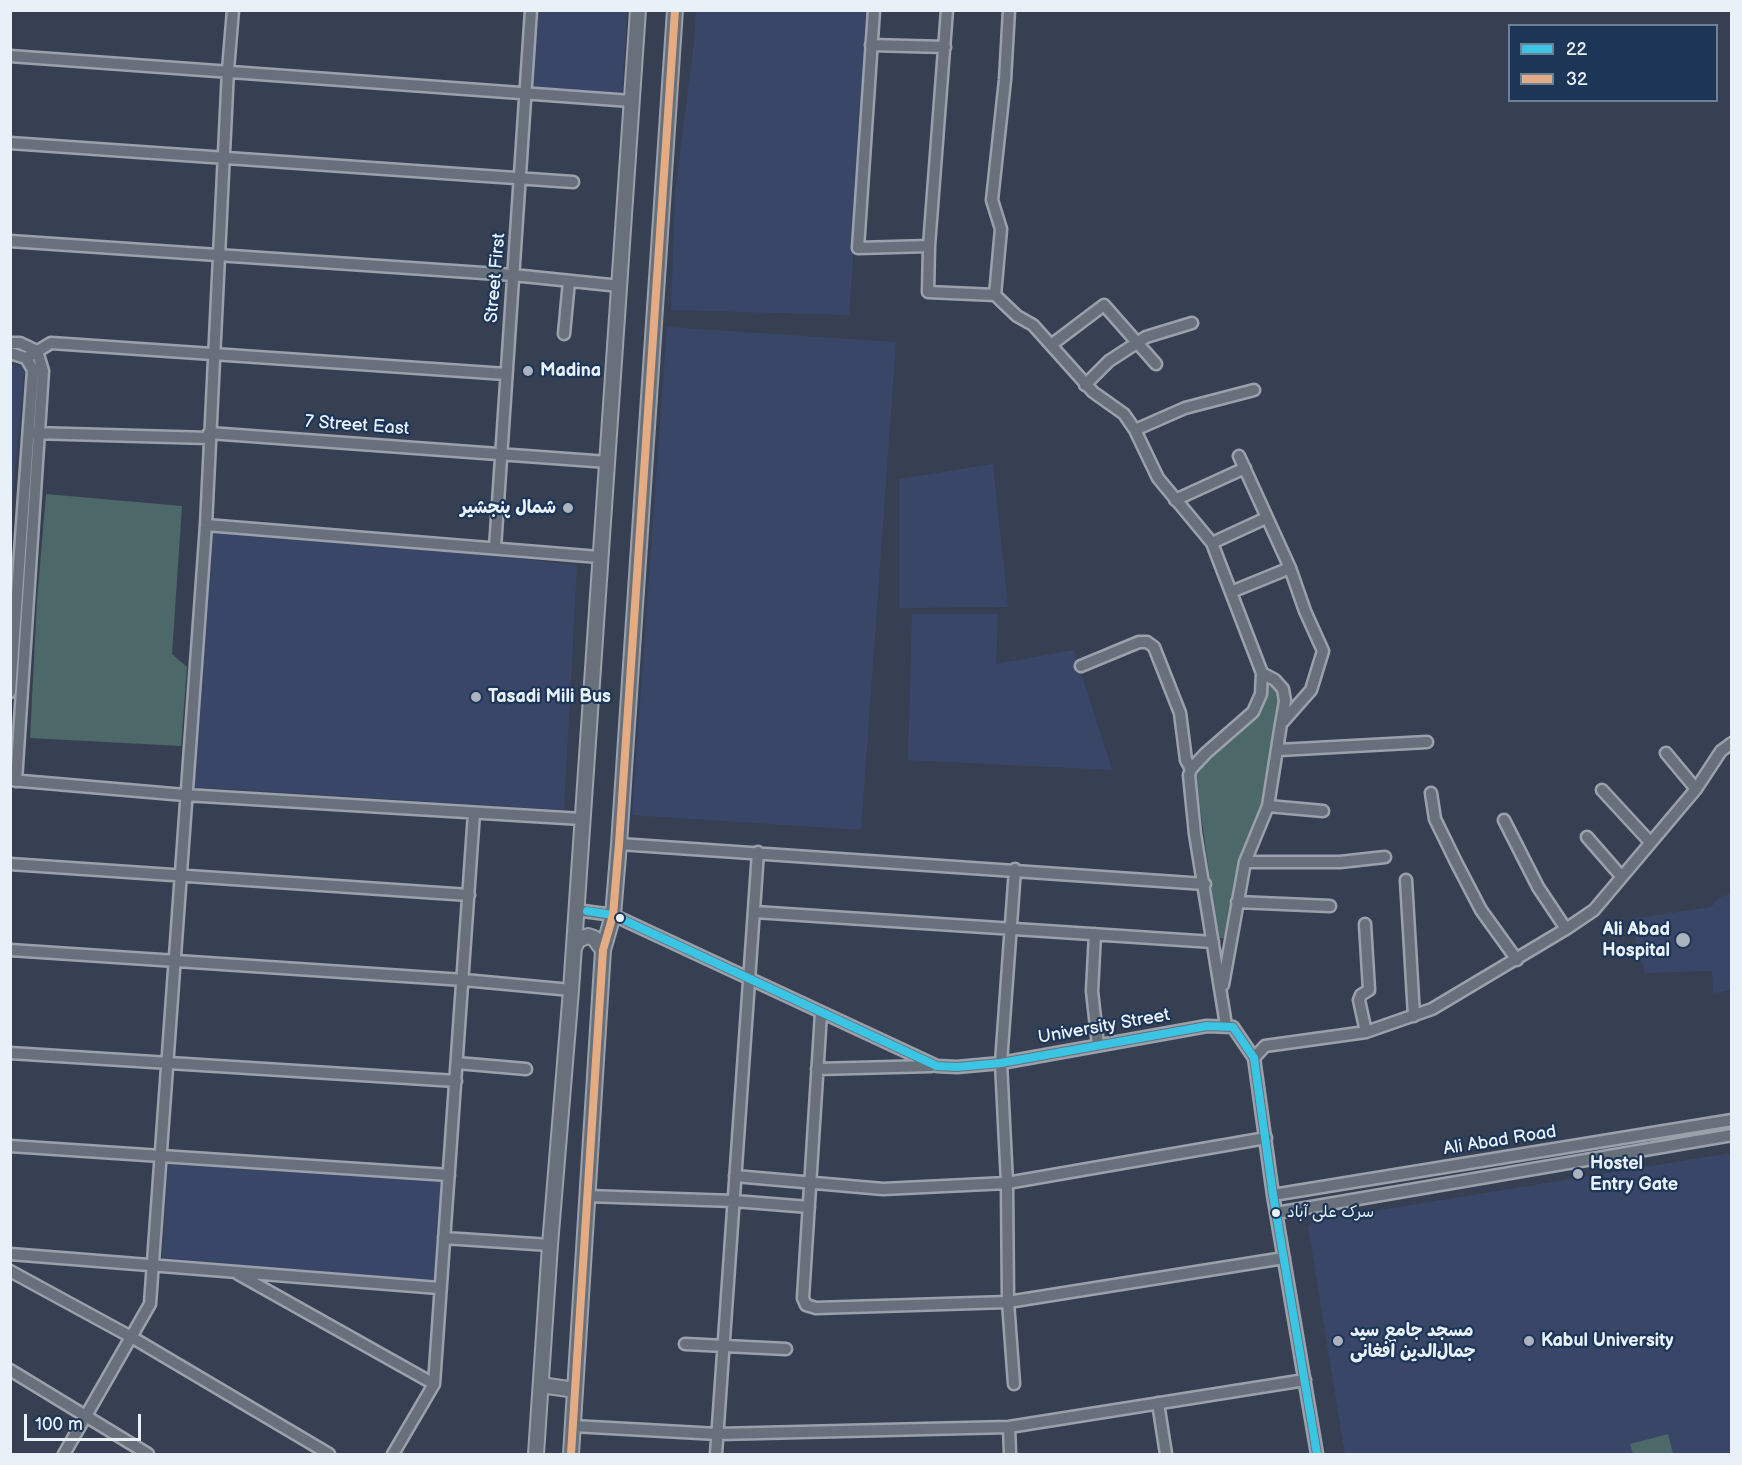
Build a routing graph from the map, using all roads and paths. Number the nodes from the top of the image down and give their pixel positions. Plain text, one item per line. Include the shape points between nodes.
1 (233, 10) edge
2 (531, 10) edge
3 (638, 10) edge
4 (675, 10) edge
5 (874, 10) edge
6 (948, 10) edge
7 (1009, 10) edge
8 (872, 45) junction
9 (945, 47) junction
10 (10, 56) edge
11 (228, 70) junction
12 (527, 91) junction
13 (631, 100) junction
14 (10, 143) edge
15 (223, 158) junction
16 (521, 178) junction
17 (573, 182) dead end
18 (10, 240) edge
19 (929, 246) junction
20 (218, 254) junction
21 (513, 275) junction
22 (569, 281) junction
23 (620, 286) junction
24 (995, 295) junction
25 (1192, 323) dead end
26 (564, 334) dead end
27 (10, 343) edge
28 (1137, 343) junction
29 (1051, 345) junction
30 (37, 351) junction
31 (213, 352) junction
32 (10, 353) edge
33 (26, 358) junction
34 (1156, 364) dead end
35 (506, 374) junction
36 (1085, 385) junction
37 (1254, 390) dead end
38 (1136, 430) junction
39 (34, 433) junction
40 (209, 435) junction
41 (502, 453) junction
42 (1239, 456) dead end
43 (608, 462) junction
44 (1245, 468) junction
45 (1175, 500) junction
46 (1266, 518) junction
47 (206, 525) junction
48 (1212, 543) junction
49 (495, 548) junction
50 (599, 557) junction
51 (16, 558) edge
52 (1290, 568) junction
53 (1231, 592) junction
54 (1081, 666) dead end
55 (1262, 673) junction
56 (10, 692) edge
57 (1281, 724) junction
58 (1427, 742) dead end
59 (1731, 743) edge
60 (1279, 750) junction
61 (1666, 753) dead end
62 (1189, 765) junction
63 (14, 775) edge
64 (1602, 789) dead end
65 (1696, 789) junction
66 (1431, 793) dead end
67 (185, 795) junction
68 (1268, 806) junction
69 (1323, 811) dead end
70 (474, 813) junction
71 (582, 819) junction
72 (1504, 820) dead end
73 (1587, 837) dead end
74 (1650, 842) junction
75 (619, 844) junction
76 (758, 852) junction
77 (1385, 856) dead end
78 (1245, 862) junction
79 (10, 864) edge
80 (1015, 869) junction
81 (181, 874) junction
82 (1621, 876) junction
83 (1406, 880) dead end
84 (1205, 884) junction
85 (469, 895) junction
86 (1237, 902) junction
87 (1330, 906) dead end
88 (576, 910) junction
89 (755, 912) junction
90 (613, 915) junction
91 (1365, 924) dead end
92 (1566, 929) junction
93 (1011, 930) junction
94 (1095, 934) junction
95 (1213, 942) junction
96 (574, 948) junction
97 (10, 950) edge
98 (603, 950) junction
99 (175, 960) junction
100 (1517, 960) junction
101 (464, 980) junction
102 (750, 980) junction
103 (571, 990) junction
104 (1222, 994) junction
105 (821, 1013) junction
106 (1414, 1016) junction
107 (1226, 1025) junction
108 (1366, 1032) junction
109 (1098, 1045) junction
110 (10, 1053) edge
111 (1254, 1058) junction
112 (168, 1063) junction
113 (457, 1063) junction
114 (1002, 1063) junction
115 (937, 1066) junction
116 (526, 1069) dead end
117 (817, 1069) junction
118 (456, 1081) junction
119 (1731, 1120) edge
120 (1731, 1135) edge
121 (1266, 1138) junction
122 (10, 1146) edge
123 (1566, 1147) junction
124 (162, 1155) junction
125 (1569, 1162) junction
126 (449, 1175) junction
127 (735, 1176) junction
128 (810, 1181) junction
129 (1007, 1183) junction
130 (1273, 1195) junction
131 (587, 1196) junction
132 (734, 1201) junction
133 (809, 1207) junction
134 (1276, 1213) junction
135 (444, 1238) junction
136 (550, 1245) junction
137 (10, 1254) edge
138 (1284, 1258) junction
139 (154, 1264) junction
140 (10, 1271) edge
141 (235, 1273) junction
142 (439, 1288) junction
143 (1008, 1302) junction
144 (133, 1338) junction
145 (685, 1344) dead end
146 (723, 1346) junction
147 (786, 1349) dead end
148 (10, 1370) edge
149 (1305, 1380) junction
150 (434, 1384) junction
151 (1014, 1384) dead end
152 (541, 1385) junction
153 (575, 1390) junction
154 (1158, 1403) junction
155 (87, 1418) junction
156 (573, 1426) junction
157 (1009, 1427) junction
158 (718, 1434) junction
159 (64, 1455) edge
160 (148, 1455) edge
161 (329, 1455) edge
162 (393, 1455) edge
163 (536, 1455) edge
164 (571, 1455) edge
165 (716, 1455) edge
166 (1010, 1455) edge
167 (1166, 1455) edge
168 (1317, 1455) edge

1 - 11 street
2 - 12 street, Street First
3 - 13 main road
4 - 75 main road
5 - 8 street
6 - 9 street
7 - 24 street via 992,200 1001,229
8 - 9 street
8 - 19 street via 858,248
9 - 19 street
10 - 11 street
11 - 12 street
11 - 15 street
12 - 13 street
12 - 16 street, Street First
13 - 23 main road
14 - 15 street
15 - 16 street
15 - 20 street
16 - 17 street
16 - 21 street, Street First
18 - 20 street
19 - 24 street via 928,292
20 - 21 street
20 - 31 street
21 - 22 street
21 - 35 street, Street First
22 - 23 street
22 - 26 street
23 - 43 main road
24 - 29 street
25 - 28 street
27 - 30 street
28 - 29 street via 1104,305
28 - 34 street
28 - 36 street via 1109,361
29 - 36 street
30 - 31 street via 51,343
30 - 33 street
30 - 39 street via 43,371
31 - 35 street
31 - 40 street
32 - 33 street
33 - 39 street via 33,370
35 - 41 street, Street First
36 - 38 street via 1124,414
37 - 38 street via 1185,408
38 - 45 street via 1158,478
39 - 40 street, 7 Street East
39 - 51 street
39 - 63 street
40 - 41 street, 7 Street East
40 - 47 street
41 - 43 street, 7 Street East
41 - 49 street, Street First
42 - 44 street
43 - 50 main road
44 - 45 street
44 - 46 street
45 - 48 street
46 - 48 street
46 - 52 street
47 - 49 street
47 - 67 street
48 - 53 street
49 - 50 street
50 - 71 main road
51 - 56 street
52 - 53 street
52 - 57 street via 1323,651 1311,690
53 - 55 street
54 - 62 street via 1139,642 1154,647 1180,713
55 - 57 street via 1283,688
55 - 62 street via 1261,694 1253,712
57 - 60 street
58 - 60 street
59 - 65 street via 1721,751
60 - 68 street
61 - 65 street
62 - 84 street via 1195,834
63 - 67 street
64 - 74 street
65 - 74 street
66 - 100 street via 1436,819 1456,862 1481,910
67 - 70 street
67 - 81 street
68 - 69 street
68 - 78 street
70 - 71 street
70 - 85 street
71 - 88 main road
72 - 92 street via 1538,887
73 - 82 street
74 - 82 street
75 - 76 street
75 - 90 main road
76 - 80 street
76 - 89 street
77 - 78 street via 1340,862
78 - 86 street
79 - 81 street
80 - 84 street
80 - 93 street
81 - 85 street
81 - 99 street
82 - 92 street via 1594,910
83 - 106 street
84 - 95 street
85 - 101 street
86 - 87 street
86 - 104 street
88 - 90 street, University Street
88 - 96 main road
89 - 93 street
89 - 102 street
90 - 98 main road
90 - 102 street, University Street
91 - 108 street via 1369,990 1359,1000
92 - 100 street
93 - 94 street
93 - 114 street
94 - 95 street
94 - 109 street via 1092,991
95 - 104 street
96 - 98 main road via 578,940 588,936
96 - 103 main road
97 - 99 street
98 - 131 main road
99 - 101 street
99 - 112 street
100 - 106 street
101 - 103 street
101 - 113 street
102 - 105 street, University Street
102 - 127 street
103 - 136 main road
104 - 107 street
105 - 115 street, University Street
105 - 117 street
106 - 108 street
107 - 109 street, University Street
107 - 111 street via 1241,1035
108 - 111 street via 1265,1046
109 - 114 street, University Street
110 - 112 street
111 - 121 street
112 - 118 street
112 - 124 street
113 - 116 street
113 - 118 street
114 - 115 street, University Street
114 - 129 street
115 - 117 street
117 - 128 street
118 - 126 street
119 - 123 street, Ali Abad Road
120 - 125 street, Ali Abad Road
121 - 129 street
121 - 130 street
122 - 124 street
123 - 125 street
123 - 130 street, Ali Abad Road
124 - 126 street
124 - 139 street
125 - 134 street, Ali Abad Road
126 - 135 street
127 - 128 street
127 - 132 street
128 - 129 street via 884,1189
128 - 133 street
129 - 143 street
130 - 134 street
131 - 132 street
131 - 153 main road
132 - 133 street
132 - 146 street
133 - 143 street via 803,1298 806,1305 816,1308
134 - 138 street
135 - 136 street
135 - 142 street
136 - 152 main road
137 - 139 street
138 - 143 street
138 - 149 street
139 - 141 street
139 - 144 street via 150,1304
140 - 144 street
141 - 142 street
141 - 150 street
142 - 150 street
143 - 151 street
144 - 155 street
144 - 161 street
145 - 146 street
146 - 147 street
146 - 158 street
148 - 155 street
149 - 154 street
149 - 168 street
150 - 162 street
152 - 153 main road
152 - 163 main road
153 - 156 main road
154 - 157 street
154 - 167 street
155 - 159 street
155 - 160 street
156 - 158 street
156 - 164 main road
157 - 158 street
157 - 166 street
158 - 165 street

